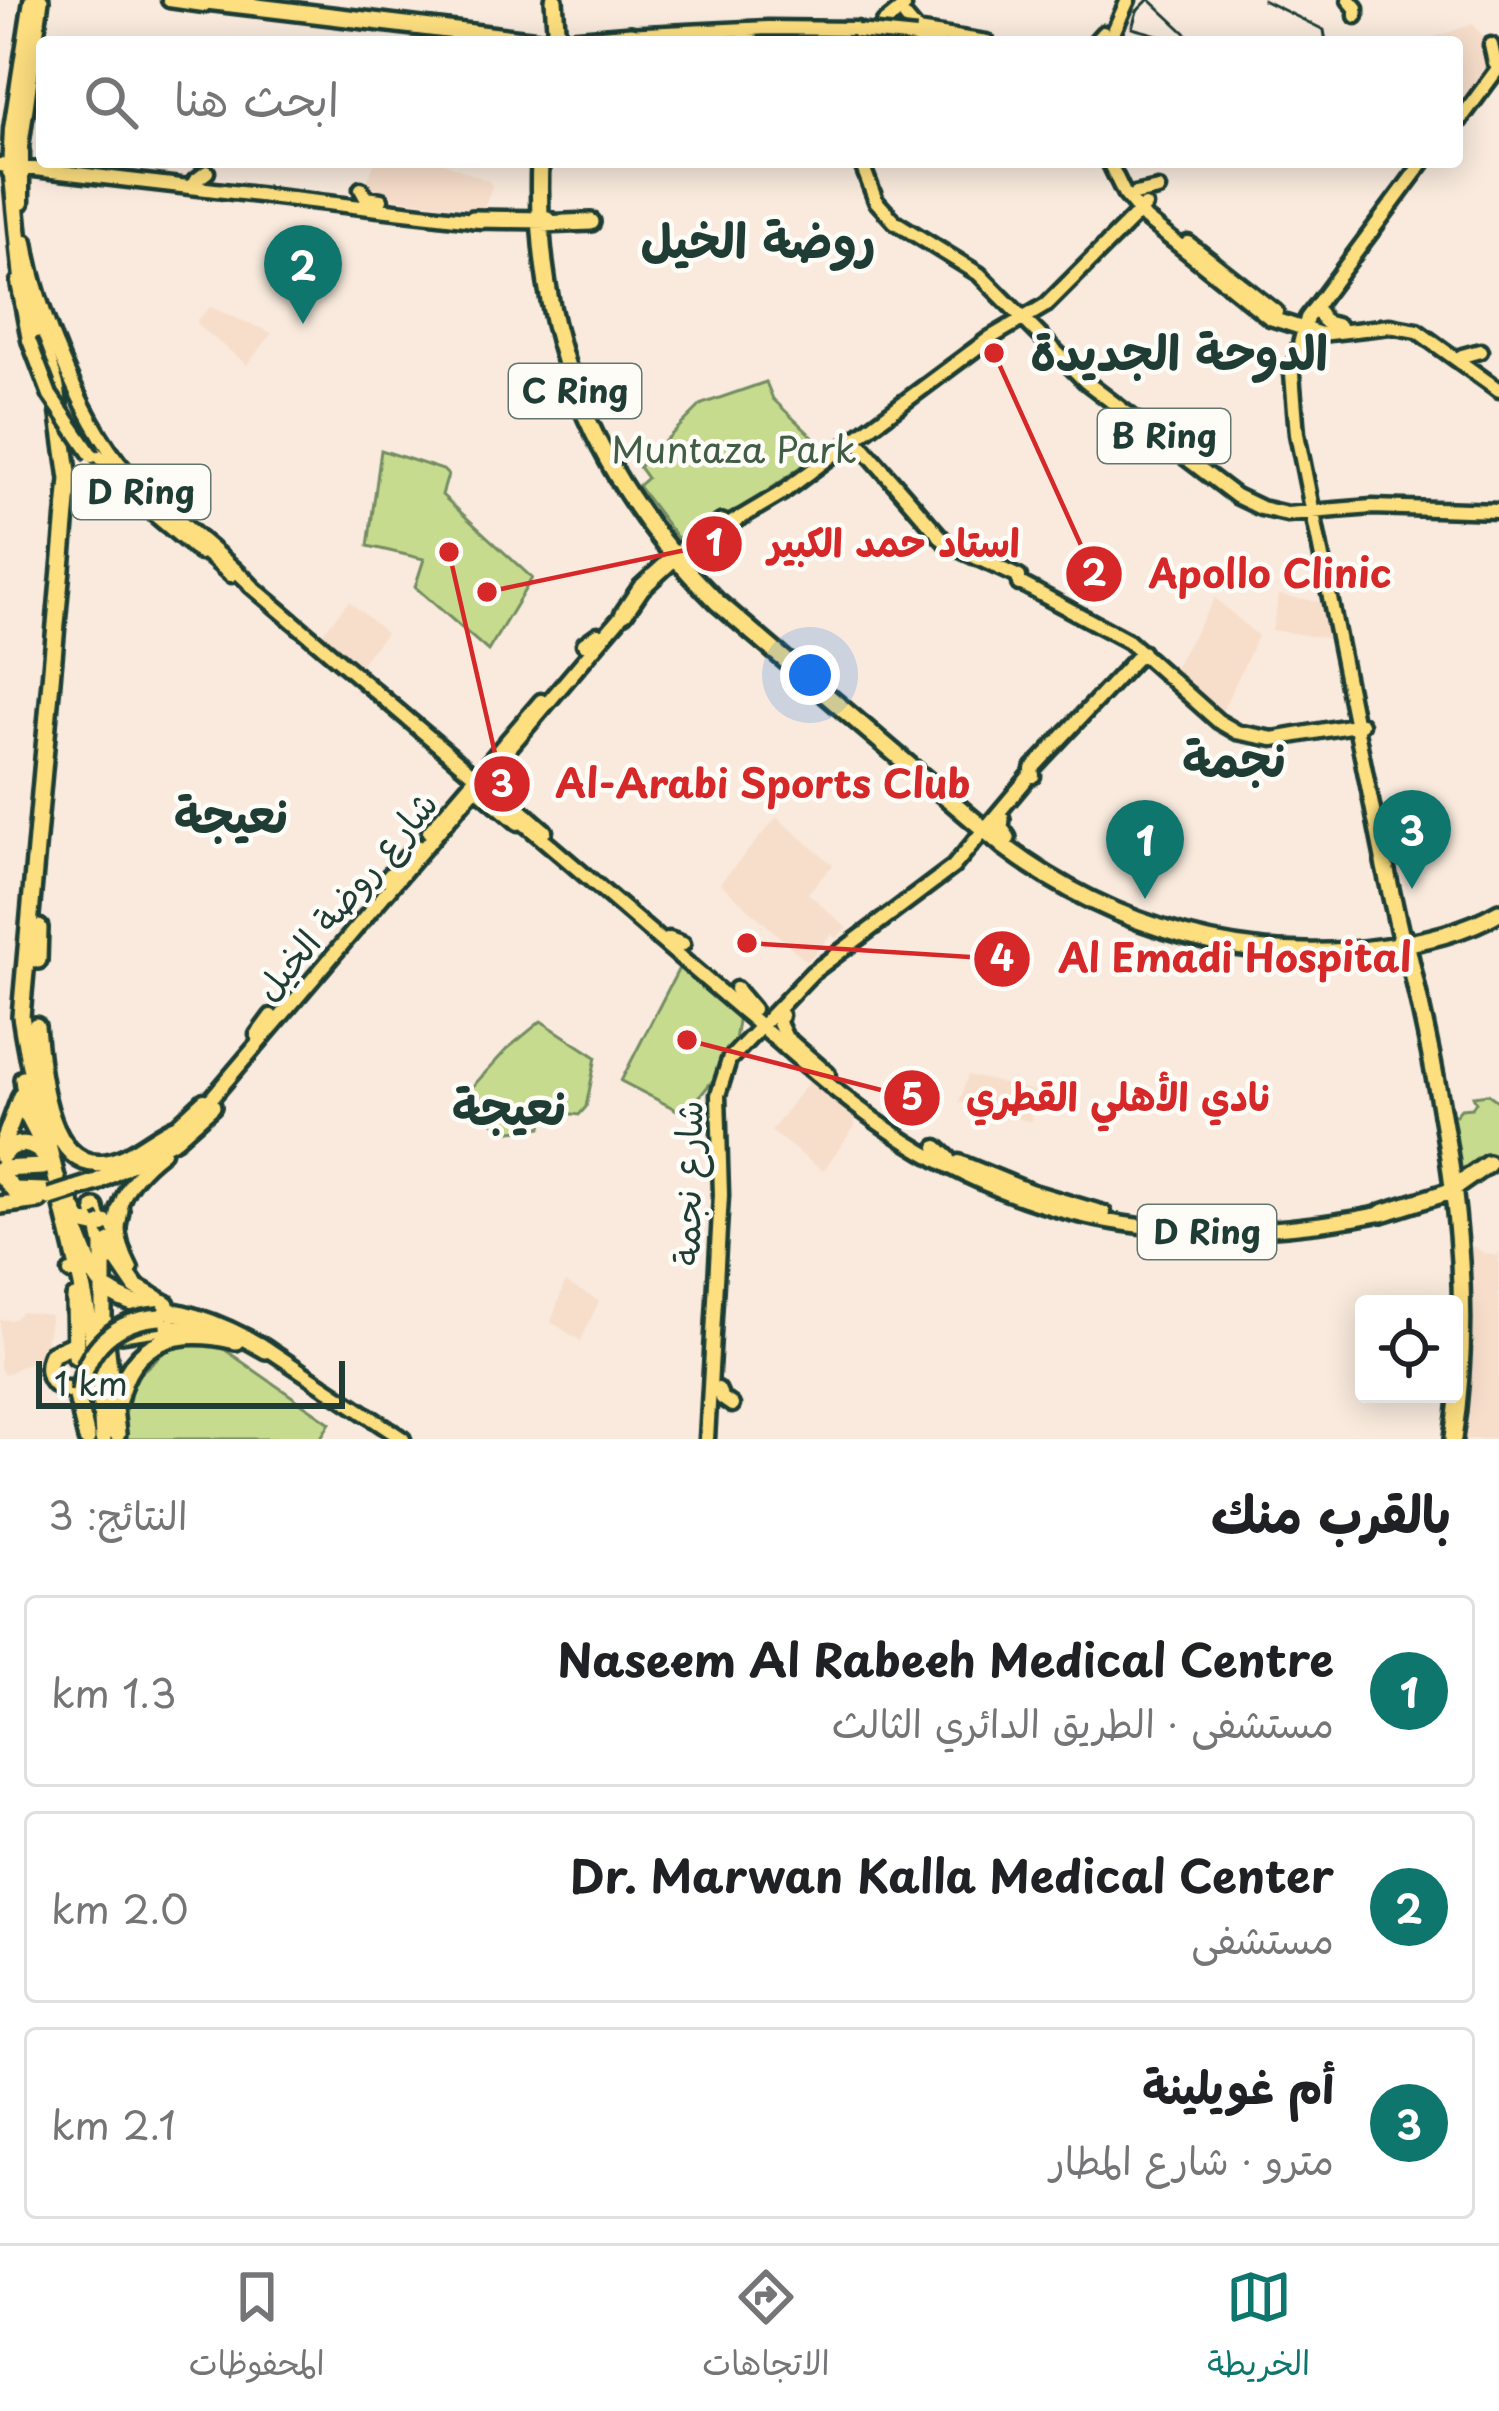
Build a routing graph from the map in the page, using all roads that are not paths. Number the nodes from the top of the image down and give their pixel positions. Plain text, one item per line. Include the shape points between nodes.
1 (170, 0) edge
2 (237, 0) edge
3 (38, 1) edge
4 (202, 2) edge
5 (1122, 3) edge
6 (554, 5) edge
7 (906, 7) edge
8 (467, 26) junction
9 (764, 29) edge
10 (916, 34) junction
11 (582, 35) junction
12 (639, 35) edge
13 (531, 36) edge
14 (548, 36) edge
15 (550, 36) edge
16 (574, 36) edge
17 (873, 36) edge
18 (923, 36) edge
19 (930, 36) edge
20 (934, 36) edge
21 (1104, 36) edge
22 (1495, 44) edge
23 (1498, 66) edge
24 (1463, 108) edge
25 (1463, 116) edge
26 (12, 162) edge
27 (65, 168) edge
28 (545, 168) edge
29 (865, 168) edge
30 (865, 168) edge
31 (1117, 168) edge
32 (1424, 168) edge
33 (103, 171) junction
34 (156, 184) junction
35 (232, 187) junction
36 (352, 202) junction
37 (1140, 206) junction
38 (428, 213) junction
39 (473, 219) joint
40 (591, 222) dead end
41 (545, 230) junction
42 (1360, 252) junction
43 (22, 274) junction
44 (1224, 278) junction
45 (555, 310) junction
46 (1022, 316) junction
47 (1407, 321) junction
48 (1370, 322) junction
49 (1311, 329) junction
50 (558, 338) junction
51 (38, 346) junction
52 (1468, 365) junction
53 (574, 380) junction
54 (1499, 386) edge
55 (1296, 400) junction
56 (1132, 419) junction
57 (1156, 430) junction
58 (1296, 437) junction
59 (857, 440) junction
60 (93, 454) junction
61 (1305, 458) junction
62 (618, 479) junction
63 (1315, 505) junction
64 (1499, 509) edge
65 (61, 522) dead end
66 (722, 523) joint
67 (73, 549) dead end
68 (674, 557) junction
69 (1327, 565) junction
70 (246, 584) junction
71 (61, 598) junction
72 (730, 608) junction
73 (624, 613) joint
74 (764, 634) junction
75 (604, 635) junction
76 (584, 644) dead end
77 (1139, 655) junction
78 (579, 662) junction
79 (340, 665) junction
80 (1351, 682) junction
81 (59, 705) dead end
82 (852, 712) junction
83 (1212, 714) junction
84 (409, 722) junction
85 (1357, 731) junction
86 (1276, 738) junction
87 (44, 769) junction
88 (477, 780) junction
89 (1377, 814) junction
90 (40, 815) junction
91 (525, 816) junction
92 (988, 827) junction
93 (427, 845) junction
94 (1386, 860) junction
95 (404, 873) junction
96 (386, 879) dead end
97 (33, 883) junction
98 (1069, 888) junction
99 (605, 890) junction
100 (1499, 906) edge
101 (1399, 910) junction
102 (38, 915) junction
103 (1156, 924) junction
104 (356, 929) junction
105 (1210, 937) junction
106 (1378, 944) junction
107 (1271, 947) junction
108 (20, 948) dead end
109 (1405, 948) junction
110 (679, 950) junction
111 (38, 961) dead end
112 (321, 979) dead end
113 (736, 989) dead end
114 (271, 1016) dead end
115 (28, 1021) junction
116 (764, 1021) junction
117 (783, 1041) junction
118 (749, 1042) junction
119 (243, 1056) junction
120 (22, 1075) junction
121 (1432, 1089) junction
122 (724, 1092) junction
123 (856, 1097) junction
124 (212, 1106) dead end
125 (169, 1140) junction
126 (41, 1141) dead end
127 (935, 1153) junction
128 (0, 1164) edge
129 (1447, 1166) junction
130 (136, 1167) dead end
131 (963, 1173) junction
132 (1478, 1173) junction
133 (95, 1180) junction
134 (58, 1183) junction
135 (1448, 1195) junction
136 (1023, 1199) junction
137 (0, 1202) edge
138 (94, 1208) junction
139 (120, 1210) junction
140 (1084, 1212) junction
141 (1382, 1214) joint
142 (1352, 1216) junction
143 (1239, 1221) dead end
144 (1286, 1224) junction
145 (74, 1227) junction
146 (1161, 1232) junction
147 (1191, 1232) junction
148 (1232, 1232) junction
149 (1276, 1235) dead end
150 (71, 1275) dead end
151 (1457, 1295) edge
152 (196, 1315) junction
153 (101, 1318) junction
154 (165, 1321) junction
155 (713, 1321) junction
156 (236, 1341) junction
157 (81, 1347) junction
158 (266, 1350) joint
159 (78, 1392) junction
160 (716, 1415) edge
161 (111, 1435) edge
162 (87, 1439) edge
163 (391, 1439) edge
164 (403, 1439) edge

1 - 4 main road
2 - 8 highway
3 - 26 highway, D Ring
3 - 26 highway, D Ring
4 - 8 highway
5 - 21 main road
6 - 11 highway via 564,29
6 - 14 highway via 541,28
6 - 15 highway
7 - 10 main road
7 - 17 main road
7 - 17 main road via 902,30
8 - 13 highway
9 - 12 main road
9 - 17 main road
10 - 17 main road, bridge
10 - 18 main road
10 - 19 main road
10 - 20 main road
11 - 12 main road
11 - 16 main road
22 - 23 main road
23 - 24 main road
23 - 25 main road
26 - 43 highway, D Ring
26 - 51 highway, D Ring
26 - 51 main road, D Ring via 10,226
26 - 70 main road, D Ring via 33,281 82,403 135,482
27 - 33 main road
28 - 41 highway, C Ring
29 - 46 main road, B Ring via 876,201 906,234 965,263
30 - 46 main road, B Ring via 893,215 971,263
31 - 37 main road
32 - 42 main road
33 - 34 main road
33 - 35 main road
34 - 35 main road
34 - 35 main road
35 - 36 main road
36 - 38 main road
36 - 38 main road
37 - 44 main road
37 - 44 main road
37 - 46 main road, شارع روضة الخيل via 1100,235
37 - 46 main road, شارع روضة الخيل via 1062,292
38 - 39 main road
38 - 41 main road
39 - 41 highway
40 - 41 highway
41 - 45 highway, C Ring
41 - 45 highway
42 - 49 main road
42 - 49 main road via 1333,283
43 - 51 main road, D Ring
43 - 71 highway via 65,428
44 - 49 main road
45 - 50 highway, C Ring
45 - 53 highway, C Ring
46 - 56 main road, B Ring via 1087,387
46 - 57 main road, B Ring via 1095,386
46 - 59 main road, شارع روضة الخيل
46 - 59 main road, شارع روضة الخيل
47 - 48 main road
47 - 49 main road
47 - 52 main road
47 - 52 main road
48 - 49 main road
48 - 49 main road
49 - 55 main road via 1292,374
50 - 53 highway, C Ring
50 - 53 highway via 577,388
51 - 60 main road, D Ring, bridge via 50,395
51 - 70 main road, D Ring via 111,462
51 - 71 highway via 65,402 72,452
52 - 54 main road
53 - 62 highway
53 - 62 highway, C Ring
55 - 58 main road
55 - 61 main road
56 - 57 main road
56 - 63 main road, B Ring via 1236,496 1277,513
57 - 63 main road, B Ring via 1277,508
58 - 61 main road
58 - 63 main road
59 - 66 main road, شارع روضة الخيل
59 - 68 main road, شارع روضة الخيل
59 - 77 main road via 949,541
60 - 70 main road, D Ring
60 - 70 main road, D Ring via 193,548
61 - 63 main road
62 - 68 highway, C Ring
62 - 68 highway, C Ring
63 - 64 main road, B Ring
63 - 69 main road
65 - 71 highway
66 - 68 highway
67 - 71 highway
68 - 72 highway, C Ring
68 - 73 highway
68 - 74 highway
68 - 75 main road, شارع روضة الخيل
69 - 80 main road
69 - 80 main road via 1331,616
70 - 79 main road, D Ring
71 - 87 highway
71 - 90 highway
72 - 74 highway, C Ring
72 - 82 highway, C Ring
73 - 75 main road, شارع روضة الخيل
74 - 82 highway, C Ring
75 - 76 main road
75 - 78 main road, شارع روضة الخيل
77 - 83 main road
77 - 92 main road, شارع نجمة
78 - 88 main road, شارع روضة الخيل
78 - 88 main road, شارع روضة الخيل via 524,736
79 - 84 main road
79 - 88 main road, D Ring
80 - 85 main road
80 - 85 main road
81 - 87 highway
82 - 92 highway, C Ring
82 - 92 highway, C Ring via 939,794
83 - 86 main road via 1237,730
83 - 86 main road via 1250,739
84 - 88 main road via 429,747
84 - 88 main road, D Ring via 448,746
85 - 86 main road
85 - 89 main road
85 - 89 main road via 1373,767
87 - 90 highway
87 - 102 highway
88 - 91 main road
88 - 93 main road, شارع روضة الخيل
88 - 93 main road, شارع روضة الخيل via 447,807
88 - 95 main road
88 - 99 main road, D Ring
89 - 94 main road
89 - 94 main road
90 - 97 highway
91 - 99 main road, D Ring
91 - 99 main road, D Ring
92 - 98 highway, C Ring
92 - 116 main road, شارع نجمة via 951,876
93 - 95 main road, شارع روضة الخيل
93 - 96 main road
93 - 119 main road, شارع روضة الخيل
94 - 101 main road
94 - 109 highway
95 - 104 main road, شارع روضة الخيل
97 - 108 highway
97 - 115 highway
98 - 103 highway, C Ring
98 - 103 highway, C Ring
99 - 110 main road, D Ring
100 - 109 highway, C Ring
101 - 106 highway
101 - 109 main road
101 - 109 highway via 1409,928
102 - 111 highway
102 - 134 highway via 29,1019
103 - 105 highway, C Ring
103 - 107 highway
104 - 112 main road
104 - 125 main road, شارع روضة الخيل
105 - 107 highway, C Ring
105 - 107 highway, C Ring
106 - 107 highway, C Ring
106 - 109 highway, C Ring
106 - 109 highway
107 - 109 highway
109 - 121 highway
109 - 121 highway
110 - 116 main road, D Ring
110 - 116 main road
113 - 116 main road
114 - 119 main road
115 - 120 highway
115 - 125 highway via 55,1127 72,1154 110,1162
115 - 134 highway via 34,1090
116 - 117 main road, D Ring
116 - 117 main road via 780,1026
116 - 118 main road, شارع نجمة
116 - 118 main road via 750,1027
116 - 122 main road via 730,1068
116 - 123 main road
117 - 118 main road
117 - 123 main road, D Ring
117 - 127 main road, D Ring via 884,1130
118 - 122 main road, شارع نجمة
118 - 155 main road, شارع نجمة via 729,1060 718,1095 722,1195
119 - 125 main road, شارع روضة الخيل
120 - 126 highway
120 - 128 highway
121 - 129 highway
121 - 129 highway via 1435,1142
121 - 135 highway
122 - 160 main road, شارع نجمة via 728,1180
123 - 127 main road, D Ring
124 - 125 highway
125 - 130 highway
125 - 133 highway, شارع روضة الخيل
125 - 139 main road via 131,1180
127 - 131 main road, D Ring
127 - 136 main road
127 - 140 main road, D Ring
128 - 134 highway via 14,1190
128 - 134 highway via 11,1147 29,1144
129 - 132 highway
129 - 135 highway
129 - 135 highway via 1441,1182
131 - 136 main road
131 - 136 main road, D Ring
132 - 135 highway
132 - 135 highway via 1462,1196
133 - 134 highway, bridge
133 - 134 highway, شارع روضة الخيل, bridge
133 - 134 highway
133 - 134 highway via 112,1201 102,1225 80,1222
134 - 137 highway, شارع روضة الخيل
134 - 138 highway
134 - 145 highway
134 - 153 highway
135 - 141 highway
135 - 142 main road, D Ring
135 - 151 highway
136 - 140 main road, D Ring
136 - 140 main road
138 - 152 highway via 141,1291
138 - 153 highway via 103,1244
139 - 152 main road via 132,1272 151,1292
139 - 153 highway
140 - 146 main road, D Ring
140 - 148 main road, D Ring
141 - 142 main road, D Ring
142 - 144 main road, D Ring
143 - 148 main road
144 - 148 main road, D Ring
144 - 149 main road
145 - 152 highway via 105,1286 132,1304
145 - 153 highway
146 - 147 main road
146 - 147 main road, D Ring
147 - 148 main road, D Ring
150 - 157 highway
152 - 154 highway
152 - 158 highway
153 - 154 highway
153 - 157 highway
153 - 161 highway
153 - 161 highway
154 - 156 main road
154 - 159 highway, bridge via 128,1323 105,1337
155 - 160 main road, شارع نجمة
155 - 160 main road
156 - 161 highway via 187,1334 150,1348 122,1386
156 - 163 main road
157 - 159 highway, bridge
157 - 161 highway
158 - 164 main road
159 - 162 highway

